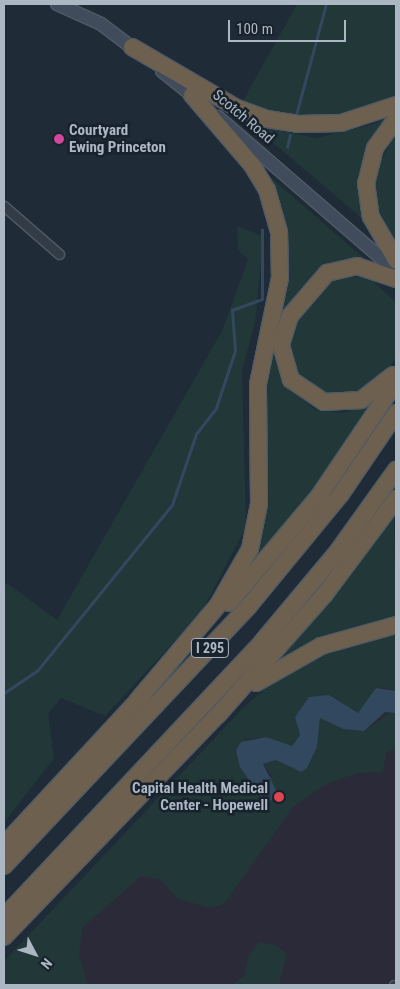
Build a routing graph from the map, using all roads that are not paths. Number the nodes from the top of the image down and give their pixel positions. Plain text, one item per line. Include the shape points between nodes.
1 (57, 4) edge
2 (74, 4) edge
3 (101, 24) junction
4 (132, 47) junction
5 (192, 95) junction
6 (396, 105) edge
7 (396, 119) edge
8 (4, 206) edge
9 (59, 254) dead end
10 (396, 260) edge
11 (396, 271) edge
12 (396, 279) edge
13 (396, 371) edge
14 (396, 382) edge
15 (396, 413) edge
16 (396, 470) edge
17 (396, 499) edge
18 (396, 625) edge
19 (137, 701) junction
20 (218, 715) junction
21 (4, 844) edge
22 (4, 866) edge
23 (4, 917) edge
24 (4, 937) edge

1 - 3 main road, Scotch Road
2 - 3 main road
3 - 4 main road, Scotch Road
4 - 5 main road, Scotch Road
4 - 6 highway via 237,108 267,119 297,124 341,123
5 - 11 main road, Scotch Road
5 - 19 highway via 252,165 267,190 279,232 280,278 258,384 259,504 253,540 223,598
7 - 10 highway via 372,154 366,189 371,217
8 - 9 street
12 - 13 highway via 362,266 327,273 290,316 280,349 284,367 296,386 328,403 364,399
14 - 19 highway via 353,450 291,531
15 - 22 highway, I 295 via 342,494 255,599
16 - 23 highway, I 295 via 338,551 262,642
17 - 20 highway via 325,594
18 - 20 highway via 337,640 296,658 264,677
19 - 21 highway
20 - 24 highway

